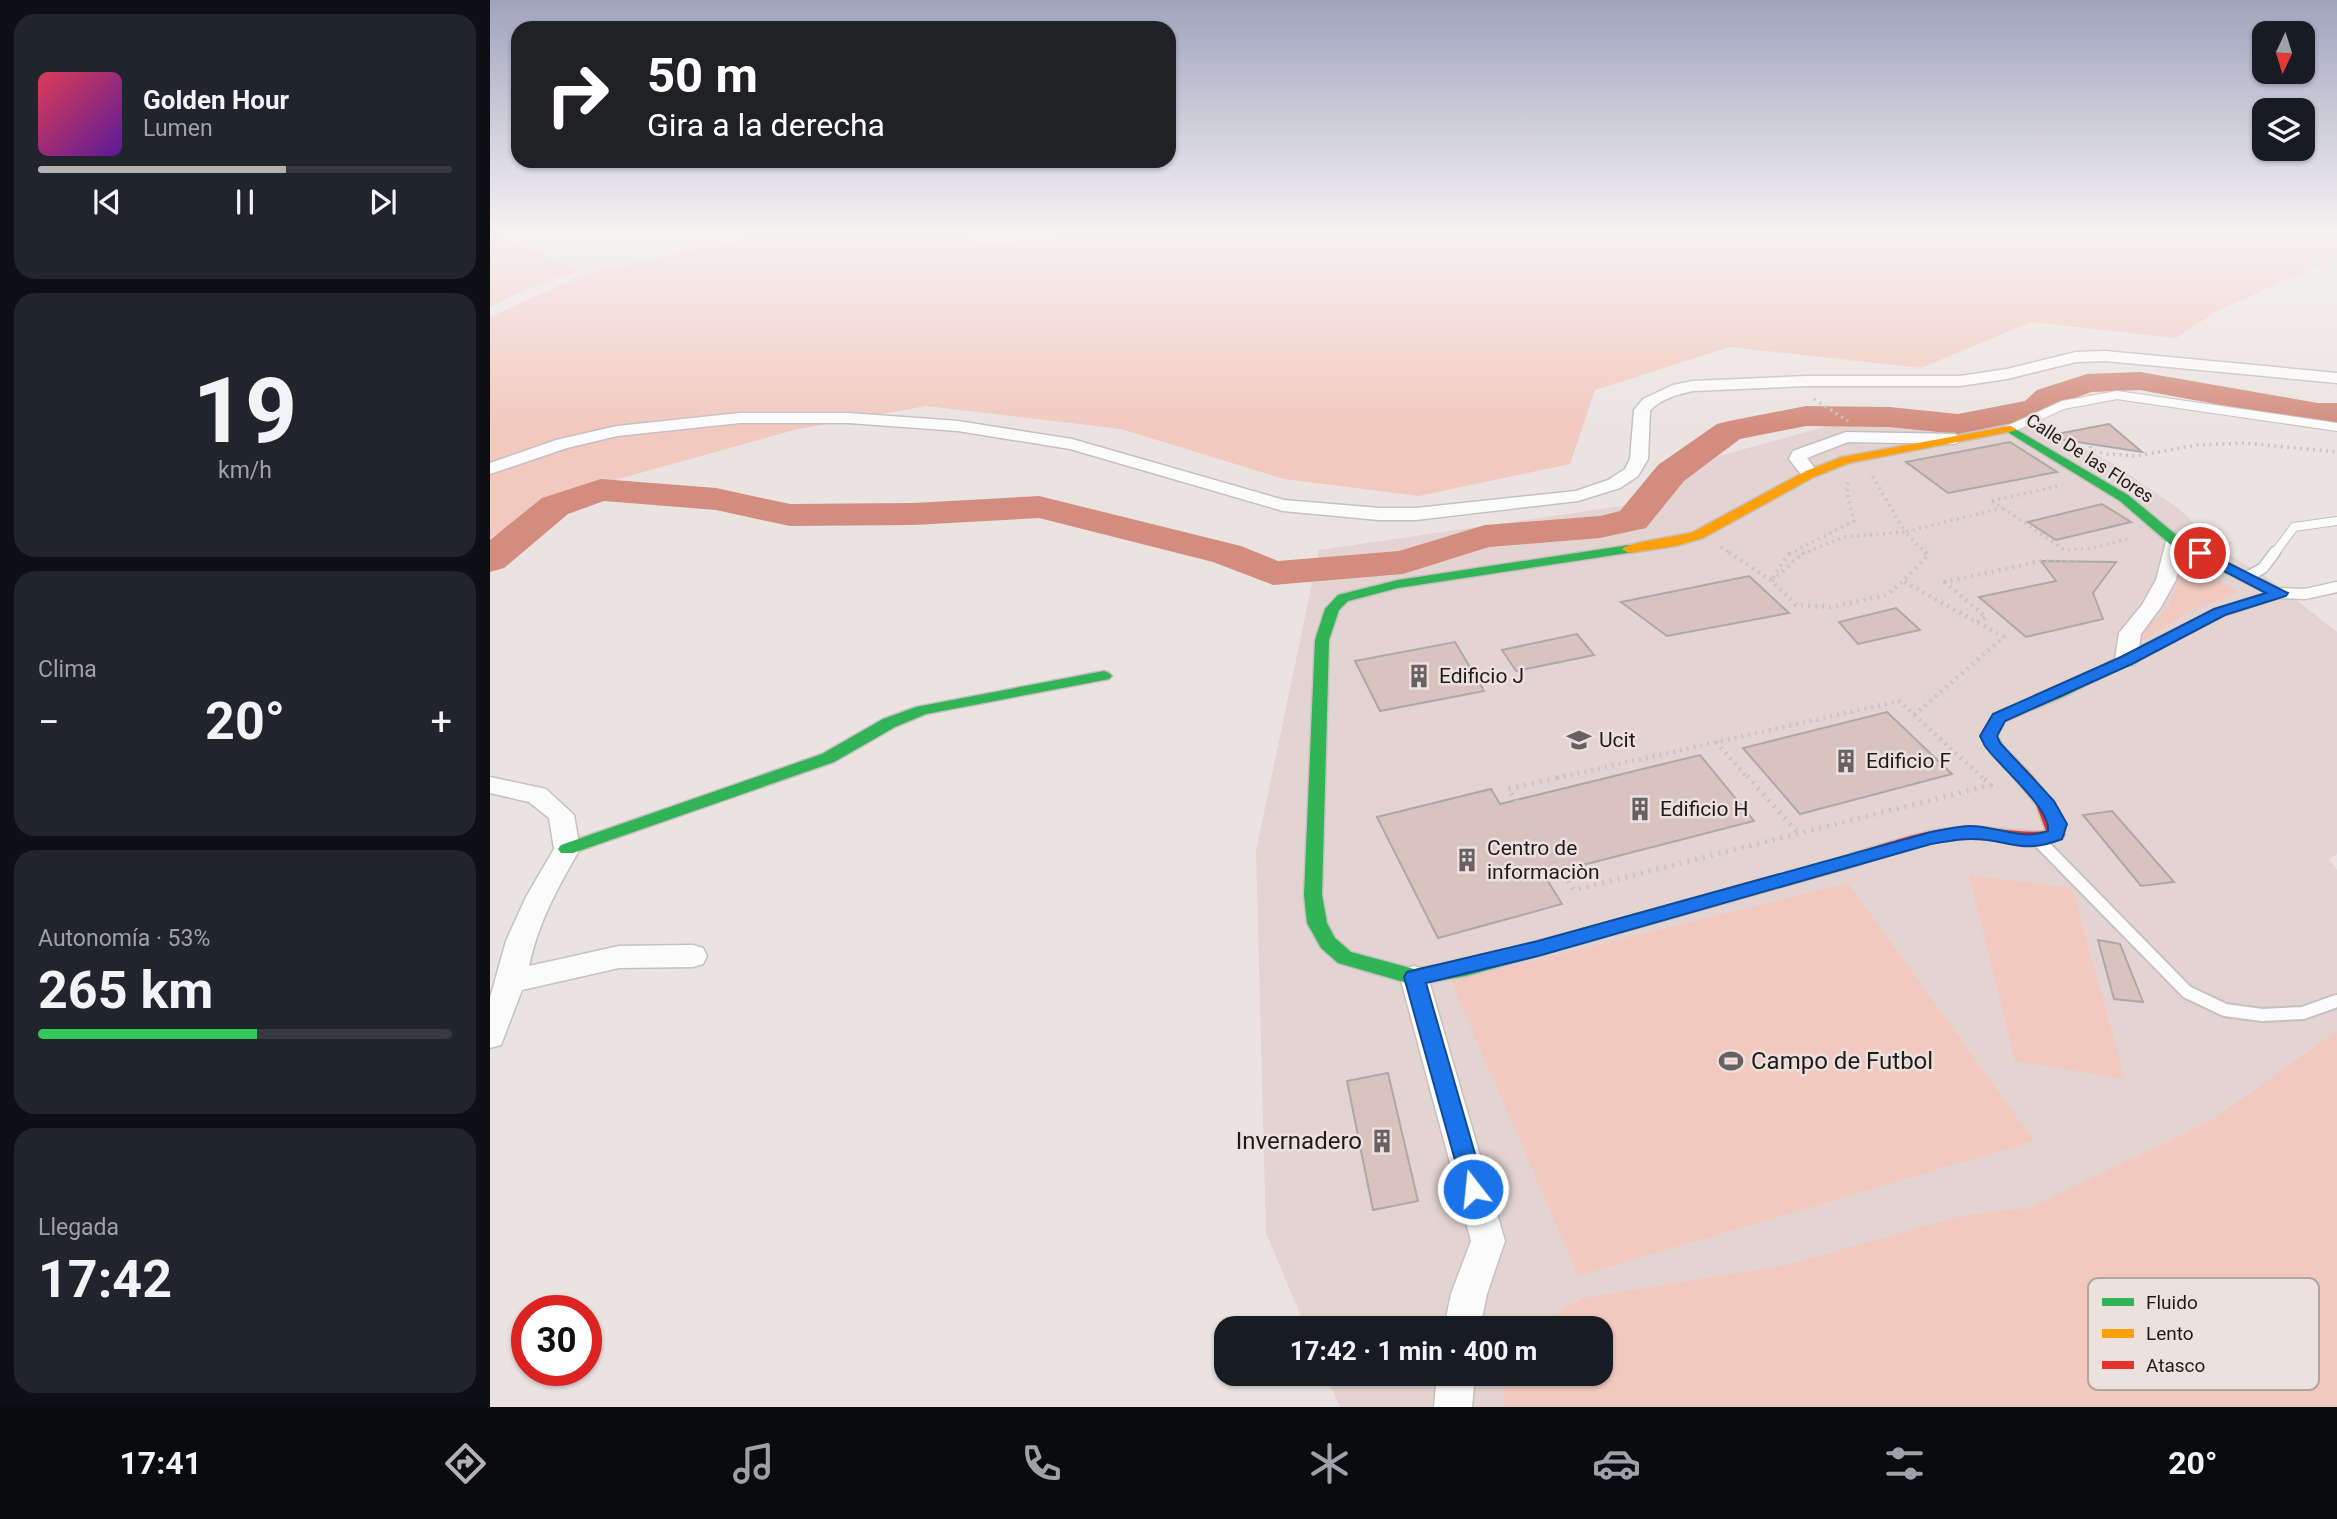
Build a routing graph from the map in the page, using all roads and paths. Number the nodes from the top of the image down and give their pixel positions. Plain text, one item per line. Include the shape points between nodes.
1 (2337, 378) edge
2 (1822, 403) dead end
3 (1853, 424) dead end
4 (2337, 427) edge
5 (2010, 429) junction
6 (1965, 439) junction
7 (2090, 446) dead end
8 (2337, 452) edge
9 (1864, 455) junction
10 (490, 469) edge
11 (1810, 474) junction
12 (2069, 484) dead end
13 (2002, 508) junction
14 (2337, 521) edge
15 (1906, 532) junction
16 (1698, 535) junction
17 (2127, 539) dead end
18 (2176, 542) junction
19 (2078, 562) dead end
20 (2246, 577) junction
21 (1772, 581) junction
22 (1903, 581) junction
23 (2337, 587) edge
24 (2281, 593) junction
25 (1977, 622) junction
26 (2126, 660) junction
27 (1104, 676) dead end
28 (1914, 715) junction
29 (1716, 742) junction
30 (490, 785) edge
31 (1799, 834) junction
32 (2039, 841) junction
33 (567, 849) junction
34 (693, 956) dead end
35 (1415, 977) junction
36 (512, 981) junction
37 (2337, 1001) edge
38 (490, 1036) edge
39 (1464, 1316) edge
40 (1455, 1386) edge
41 (1453, 1407) edge

1 - 10 street via 2105,356 2076,357 1960,381 1693,386 1648,402 1642,410 1639,459 1632,472 1614,484 1577,496 1416,514 1283,505 1072,443 958,426 849,418 740,418 617,431
2 - 3 path
4 - 5 lane, Calle De las Flores via 2117,395 2063,405
5 - 6 street
5 - 18 street, Calle De las Flores via 2123,498
6 - 9 street
6 - 11 street via 1846,438 1800,455 1798,459
7 - 8 path via 2102,454 2138,458 2232,443
9 - 11 street
9 - 15 path
9 - 21 path via 1847,484 1854,521 1787,555
11 - 16 street
12 - 13 path via 1992,501
13 - 15 path
13 - 17 path via 2065,550
14 - 20 lane via 2294,527 2263,568
15 - 21 path via 1844,537 1804,552
15 - 22 path via 1928,555
16 - 21 path
16 - 35 street via 1662,545 1398,584 1343,598 1332,609 1322,640 1313,895 1317,923 1328,943 1345,958
18 - 20 street, Calle De las Flores
18 - 26 street via 2166,580 2130,633
19 - 25 path via 2041,561 1945,582 1986,617
20 - 24 street, Calle De las Flores
21 - 22 path via 1796,605 1831,607 1888,595
22 - 25 path
23 - 24 lane, Calle De las Flores via 2305,594
24 - 26 street via 2220,612
25 - 28 path via 2004,638
26 - 32 street via 1994,724 1989,736 1993,746 2048,805 2058,824 2056,835
27 - 33 street via 922,710 828,758
28 - 29 path via 1899,701
28 - 31 path via 1991,785
29 - 31 path
29 - 31 path via 1508,789 1574,890
30 - 33 street via 537,795 561,815
32 - 35 street via 1972,832 1931,838 1538,949
32 - 37 lane via 2187,992 2225,1010 2262,1015 2302,1013
33 - 36 street via 529,919
34 - 36 street via 619,957
35 - 39 street via 1488,1241
36 - 38 street
40 - 41 street

